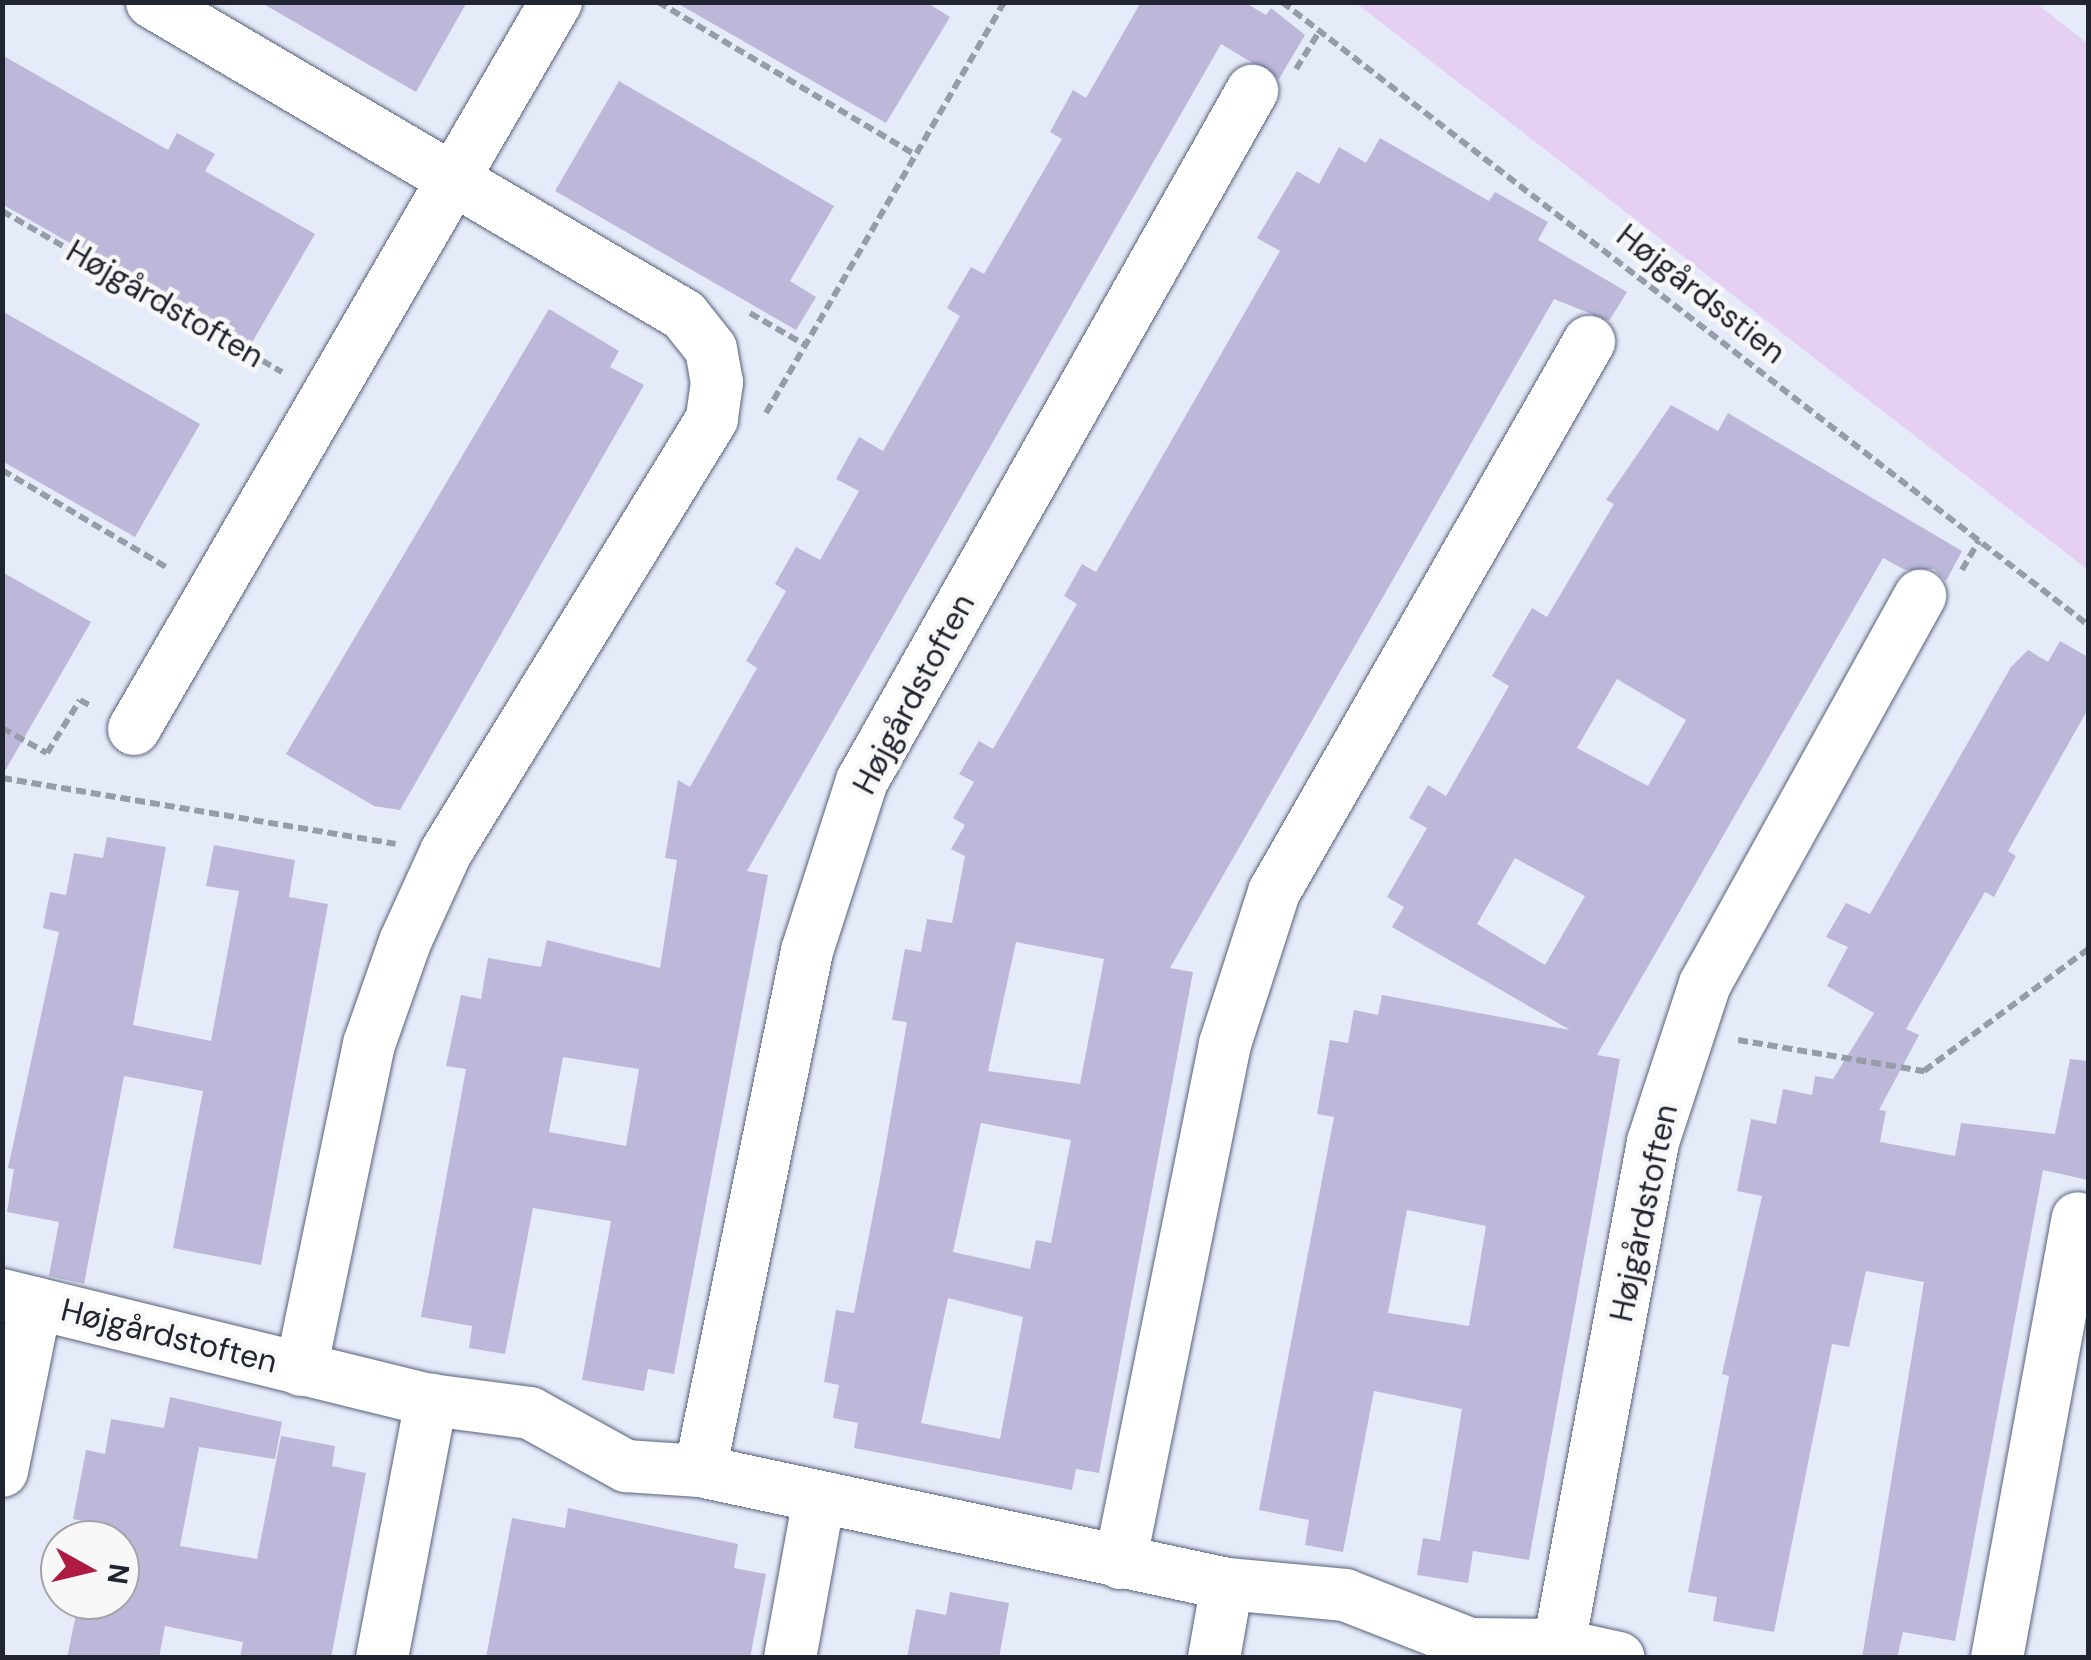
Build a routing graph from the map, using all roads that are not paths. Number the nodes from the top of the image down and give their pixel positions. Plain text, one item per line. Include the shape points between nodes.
1 (152, 2) edge
2 (556, 2) edge
3 (1252, 91) dead end
4 (454, 178) junction
5 (1590, 342) dead end
6 (1920, 596) dead end
7 (134, 729) road end
8 (2078, 1218) dead end
9 (19, 1299) edge
10 (301, 1370) junction
11 (431, 1400) junction
12 (2, 1471) edge
13 (700, 1471) junction
14 (818, 1499) junction
15 (1120, 1563) junction
16 (1228, 1584) junction
17 (1559, 1645) junction
18 (382, 1658) edge
19 (790, 1658) edge
20 (1214, 1658) edge
21 (1618, 1658) edge
22 (1997, 1658) edge

1 - 4 street, Højgårdstoften
2 - 4 street
3 - 13 street, Højgårdstoften via 862,781 806,951
4 - 7 street
4 - 10 street, Højgårdstoften via 684,315 711,349 717,382 712,420 446,852 405,942 370,1044
5 - 15 street via 1274,892 1225,1044
6 - 17 street, Højgårdstoften via 1706,984 1654,1142
8 - 22 street
9 - 10 street, Højgårdstoften
9 - 12 street, Højgårdstoften
10 - 11 street, Højgårdstoften
11 - 13 street, Højgårdstoften via 530,1412 626,1466
11 - 18 street
13 - 14 street, Højgårdstoften
14 - 15 street, Højgårdstoften
14 - 19 street
15 - 16 street, Højgårdstoften
16 - 17 street, Højgårdstoften via 1345,1595 1470,1644
16 - 20 street
17 - 21 street, Højgårdstoften

